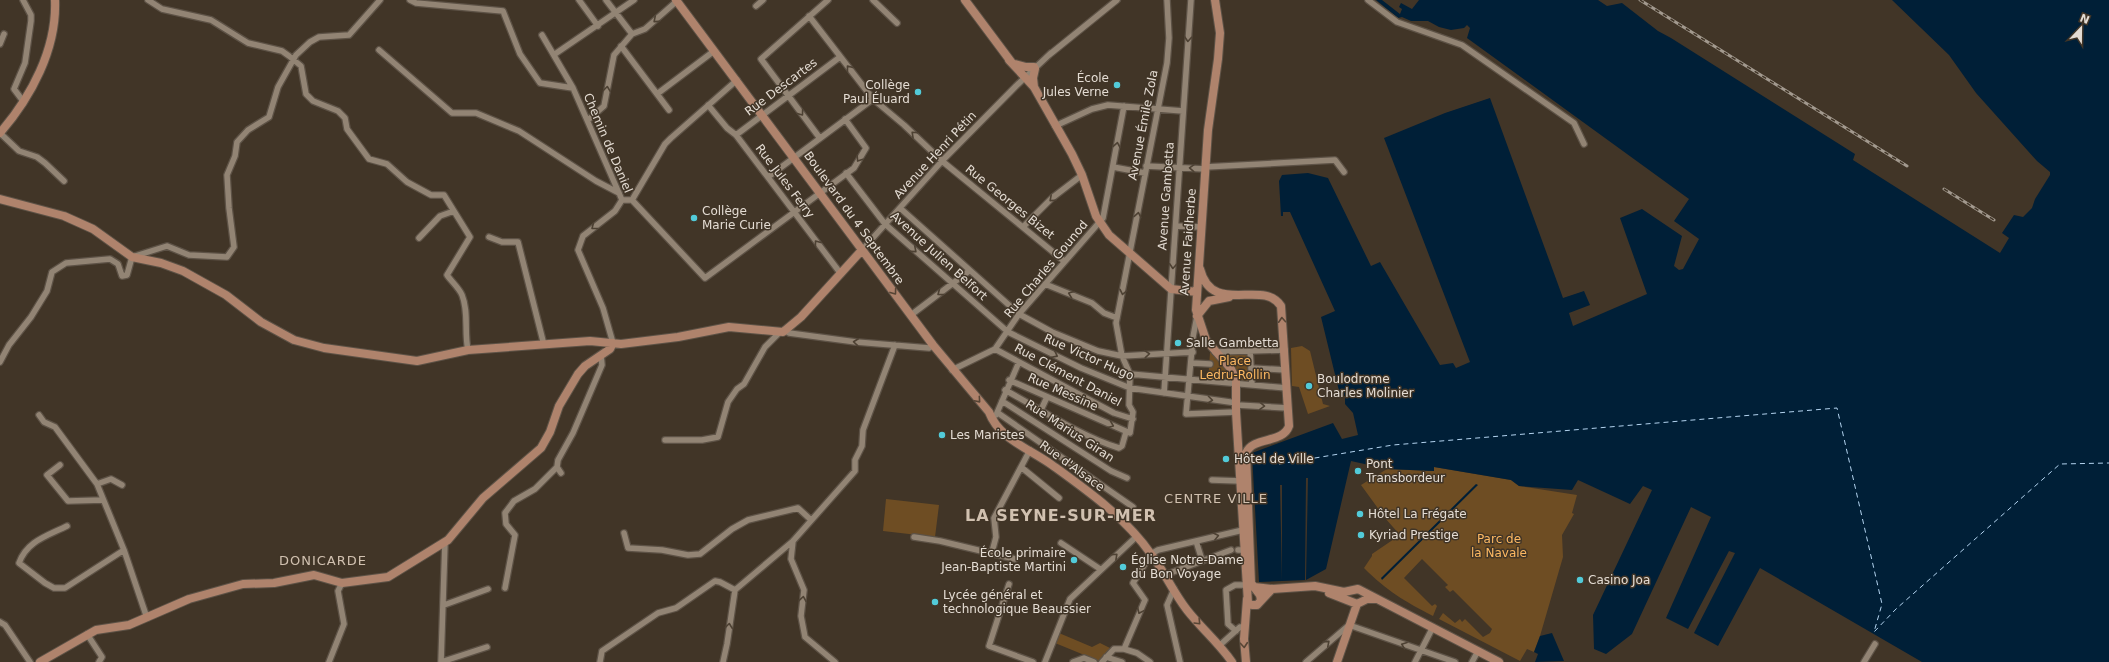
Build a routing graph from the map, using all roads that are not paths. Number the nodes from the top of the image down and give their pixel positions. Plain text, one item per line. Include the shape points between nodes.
1 (23, 0) edge
2 (55, 0) edge
3 (148, 0) edge
4 (380, 0) edge
5 (410, 0) edge
6 (456, 0) edge
7 (579, 0) edge
8 (606, 0) edge
9 (634, 0) edge
10 (763, 0) edge
11 (828, 0) edge
12 (873, 0) edge
13 (965, 0) edge
14 (1117, 0) edge
15 (1167, 0) edge
16 (1190, 0) edge
17 (1215, 0) edge
18 (1368, 0) edge
19 (676, 1) edge
20 (452, 6) junction
21 (756, 6) dead end
22 (616, 14) junction
23 (809, 16) junction
24 (897, 23) dead end
25 (598, 26) junction
26 (4, 34) dead end
27 (542, 34) dead end
28 (632, 34) junction
29 (0, 44) edge
30 (621, 46) junction
31 (379, 50) dead end
32 (714, 51) junction
33 (555, 54) junction
34 (840, 57) junction
35 (293, 59) junction
36 (1012, 62) junction
37 (1035, 68) junction
38 (1025, 77) junction
39 (737, 80) junction
40 (1034, 87) junction
41 (573, 88) junction
42 (657, 94) junction
43 (788, 95) junction
44 (873, 99) junction
45 (1040, 100) junction
46 (23, 101) junction
47 (708, 105) junction
48 (1124, 106) junction
49 (1159, 109) junction
50 (669, 110) dead end
51 (1183, 111) junction
52 (763, 114) junction
53 (845, 119) junction
54 (588, 120) junction
55 (1055, 126) junction
56 (0, 133) edge
57 (736, 135) junction
58 (819, 138) junction
59 (1584, 144) dead end
60 (794, 156) junction
61 (942, 161) junction
62 (1146, 166) junction
63 (1113, 167) junction
64 (1179, 168) junction
65 (1205, 168) junction
66 (1344, 172) dead end
67 (846, 173) junction
68 (1145, 173) junction
69 (1082, 175) junction
70 (768, 177) junction
71 (64, 181) dead end
72 (819, 192) junction
73 (618, 193) junction
74 (0, 199) edge
75 (622, 200) junction
76 (632, 200) junction
77 (900, 208) junction
78 (454, 211) junction
79 (793, 211) junction
80 (1100, 223) junction
81 (885, 224) junction
82 (1176, 226) junction
83 (1024, 227) junction
84 (1201, 227) junction
85 (419, 238) dead end
86 (489, 238) dead end
87 (862, 250) junction
88 (1130, 253) junction
89 (132, 257) junction
90 (1064, 261) junction
91 (1199, 266) junction
92 (970, 271) junction
93 (841, 274) junction
94 (1203, 279) junction
95 (953, 284) junction
96 (1045, 284) junction
97 (1171, 289) junction
98 (1197, 292) junction
99 (1238, 296) junction
100 (1019, 314) junction
101 (911, 316) junction
102 (1197, 316) junction
103 (1117, 318) junction
104 (783, 332) junction
105 (1008, 332) junction
106 (613, 343) junction
107 (544, 345) junction
108 (895, 345) junction
109 (933, 345) junction
110 (995, 349) junction
111 (468, 350) junction
112 (1250, 350) junction
113 (1285, 350) junction
114 (1193, 352) junction
115 (1215, 352) junction
116 (1167, 353) junction
117 (601, 355) junction
118 (1122, 356) junction
119 (0, 362) edge
120 (1018, 362) junction
121 (1192, 363) junction
122 (1210, 364) dead end
123 (1251, 368) junction
124 (952, 370) junction
125 (1286, 370) junction
126 (1130, 374) junction
127 (1165, 378) junction
128 (1009, 380) junction
129 (1190, 380) junction
130 (1237, 384) junction
131 (1252, 385) junction
132 (1130, 388) junction
133 (1287, 388) junction
134 (1005, 390) junction
135 (1164, 393) junction
136 (1047, 397) junction
137 (1188, 397) junction
138 (1002, 401) junction
139 (1026, 402) junction
140 (1236, 407) junction
141 (1288, 408) junction
142 (1041, 410) junction
143 (1020, 412) junction
144 (998, 413) junction
145 (39, 415) dead end
146 (991, 419) junction
147 (1133, 419) junction
148 (1128, 432) junction
149 (665, 440) dead end
150 (1030, 450) junction
151 (60, 465) dead end
152 (557, 467) junction
153 (1021, 467) junction
154 (561, 473) dead end
155 (1127, 478) dead end
156 (1212, 480) dead end
157 (1241, 481) junction
158 (97, 484) junction
159 (122, 485) dead end
160 (1059, 498) dead end
161 (103, 500) junction
162 (1133, 507) dead end
163 (810, 519) junction
164 (67, 526) dead end
165 (1243, 530) junction
166 (624, 533) dead end
167 (1137, 536) junction
168 (914, 537) dead end
169 (793, 541) junction
170 (1196, 541) junction
171 (445, 542) junction
172 (1061, 542) dead end
173 (124, 550) junction
174 (1231, 550) dead end
175 (992, 552) junction
176 (1151, 554) junction
177 (1015, 558) dead end
178 (1202, 560) junction
179 (1100, 570) junction
180 (1165, 575) junction
181 (342, 583) junction
182 (1009, 584) dead end
183 (1309, 587) junction
184 (505, 588) dead end
185 (488, 589) dead end
186 (1174, 589) junction
187 (1272, 589) junction
188 (735, 590) junction
189 (1352, 590) junction
190 (1255, 591) junction
191 (1362, 592) junction
192 (1377, 599) junction
193 (1247, 600) junction
194 (1356, 602) junction
195 (444, 605) junction
196 (147, 618) junction
197 (0, 622) edge
198 (1349, 625) junction
199 (1433, 627) junction
200 (1244, 628) junction
201 (1236, 631) junction
202 (87, 634) junction
203 (1875, 644) dead end
204 (1220, 646) junction
205 (487, 647) dead end
206 (1124, 649) junction
207 (1420, 651) junction
208 (1478, 651) junction
209 (1106, 657) junction
210 (30, 662) edge
211 (40, 662) edge
212 (99, 662) edge
213 (329, 662) edge
214 (441, 662) edge
215 (600, 662) edge
216 (723, 662) edge
217 (834, 662) edge
218 (1033, 662) edge
219 (1045, 662) edge
220 (1073, 662) edge
221 (1094, 662) edge
222 (1102, 662) edge
223 (1120, 662) edge
224 (1150, 662) edge
225 (1180, 662) edge
226 (1232, 662) edge
227 (1246, 662) edge
228 (1306, 662) edge
229 (1338, 662) edge
230 (1415, 662) edge
231 (1455, 662) edge
232 (1472, 662) edge
233 (1499, 662) edge
234 (1864, 662) edge

1 - 46 street via 32,22 25,63 14,89
2 - 46 street via 53,32 47,55
3 - 35 street via 162,9 211,20 248,43 282,52
4 - 35 street via 349,35 319,37 312,40
5 - 20 street, Chemin de Daniel via 416,3
6 - 20 street
7 - 25 street
8 - 22 street
9 - 22 street
10 - 21 street
11 - 23 street
12 - 24 street
13 - 36 street
14 - 37 street, Avenue Henri Pétin
15 - 49 street, Avenue Émile Zola via 1169,38
16 -> 51 street, Avenue Gambetta
17 - 65 street, Avenue Faidherbe via 1220,33
18 - 59 street via 1397,22 1462,45 1574,122
19 -> 28 street via 645,29
19 - 32 street, Boulevard du 4 Septembre
20 - 41 street, Chemin de Daniel via 503,11 520,54 540,84
22 - 25 street
22 - 28 street
23 - 34 street, Rue Georges Bizet
23 - 43 street via 761,59
25 - 33 street
26 - 29 street
27 - 33 street
28 - 30 street
30 - 42 street
54 -> 30 street via 604,106 614,55
31 - 73 street via 452,113 476,113 518,131
32 - 39 street, Boulevard du 4 Septembre
32 - 42 street
33 - 41 street
34 - 43 street, Rue Descartes
44 -> 34 street, Rue Georges Bizet
35 - 78 street via 301,66 306,94 313,101 338,111 346,118 347,129 369,159 387,164 407,182 430,195 444,195
35 - 89 street via 278,87 269,117 248,130 237,142 235,156 227,175 228,208 234,247 227,257 189,255 167,246
36 - 37 street via 1026,68
36 - 38 street
37 - 38 street, Avenue Henri Pétin
37 - 40 street
38 - 40 street
38 - 45 street
38 - 61 street, Avenue Henri Pétin
39 - 47 street
39 - 52 street, Boulevard du 4 Septembre
40 - 45 street
41 - 54 street, Chemin de Daniel
42 - 50 street
43 - 52 street, Rue Descartes
43 -> 58 street
44 - 53 street
61 -> 44 street, Rue Georges Bizet
45 - 55 street
46 - 56 street
47 - 57 street, Rue Jules Ferry via 726,128
47 - 76 street via 665,144
48 - 49 street
48 - 55 street via 1108,105 1092,109
63 -> 48 street
49 - 51 street
49 - 62 street, Avenue Émile Zola
51 - 64 street, Avenue Gambetta
52 - 57 street, Rue Descartes
52 - 60 street, Boulevard du 4 Septembre
53 - 58 street
53 -> 67 street via 866,148 854,168
54 - 73 street, Chemin de Daniel
55 - 69 street
56 - 71 street via 19,151 45,162
57 - 70 street, Rue Jules Ferry
58 - 60 street
60 - 70 street
60 - 72 street, Boulevard du 4 Septembre
61 - 77 street, Avenue Henri Pétin
61 - 83 street, Rue Georges Bizet
62 - 64 street
62 - 68 street, Avenue Émile Zola
63 - 68 street
63 - 80 street via 1106,209
65 -> 64 street
64 - 82 street, Avenue Gambetta
65 - 66 street via 1335,160
65 - 84 street, Avenue Faidherbe
67 - 72 street
67 - 81 street, Avenue Julien Belfort
88 -> 68 street, Avenue Émile Zola
69 - 80 street
69 -> 83 street via 1052,198
70 - 79 street, Rue Jules Ferry
72 - 79 street
72 - 87 street, Boulevard du 4 Septembre
73 - 75 street, Chemin de Daniel
74 - 89 street via 64,216 93,229
75 - 76 street
75 -> 106 street, Chemin de Daniel via 615,211 582,236 578,250 603,308
76 - 79 street via 705,278
77 - 81 street, Avenue Henri Pétin
77 - 92 street
78 - 85 street via 440,216
78 - 111 street via 470,237 447,275 462,294 467,320 465,336
93 -> 79 street, Rue Jules Ferry
80 - 88 street via 1109,235
80 - 90 street, Rue Charles Gounod
81 - 87 street, Avenue Henri Pétin
81 -> 95 street, Avenue Julien Belfort
82 - 84 street
82 -> 97 street, Avenue Gambetta
83 - 90 street, Rue Georges Bizet
84 - 91 street, Avenue Faidherbe
86 - 107 street via 502,242 518,242
87 - 93 street
87 -> 101 street, Boulevard du 4 Septembre
88 - 97 street
88 -> 103 street, Avenue Émile Zola
89 - 111 street via 162,263 183,271 226,295 261,322 294,340 312,346 417,361
89 - 119 street via 127,275 124,276 118,264 110,259 66,263 52,272 47,291
90 - 96 street, Rue Charles Gounod
91 - 94 street
91 - 98 street, Avenue Faidherbe
92 - 95 street
92 - 100 street
93 - 104 street
94 - 98 street
94 - 99 street via 1218,293
95 -> 101 street
95 - 105 street, Avenue Julien Belfort
96 - 100 street, Rue Charles Gounod
103 -> 96 street via 1104,313 1092,303
97 - 98 street
97 - 116 street, Avenue Gambetta
98 - 102 street, Avenue Faidherbe
99 - 102 street via 1209,301
113 -> 99 street via 1282,306 1277,299 1268,296
100 - 105 street, Rue Charles Gounod
100 - 118 street via 1098,352
101 - 109 street, Boulevard du 4 Septembre
102 - 114 street via 1192,338
102 - 115 street via 1206,340
103 - 118 street, Avenue Émile Zola
104 - 106 street via 730,328 678,338
108 -> 104 street
104 - 149 street via 765,347 744,384 728,402 718,438
105 - 110 street, Rue Charles Gounod
105 -> 132 street, Rue Victor Hugo via 1081,368
106 - 107 street via 590,341
106 - 117 street
107 - 111 street
108 - 109 street via 929,348
108 - 163 street via 863,430 862,446 855,460 855,471
109 - 124 street, Boulevard du 4 Septembre
110 - 120 street, Rue Clément Daniel
110 - 124 street, Rue Charles Gounod
112 - 113 street
112 - 115 street
112 - 123 street
113 - 125 street
114 - 116 street
114 - 121 street
115 - 130 street via 1231,369
118 -> 116 street
116 - 127 street, Avenue Gambetta
117 - 152 street via 602,365
117 - 171 street via 578,374 559,406 541,448 483,498
118 - 126 street, Avenue Émile Zola
120 - 128 street
120 - 147 street, Rue Clément Daniel via 1114,413
121 - 122 street
121 - 129 street
123 - 125 street
123 - 131 street
124 -> 146 street, Rue d'Alsace via 988,412
125 - 133 street
126 - 127 street
126 - 132 street
127 - 129 street
127 - 135 street, Avenue Gambetta
128 - 134 street
128 - 136 street, Rue Messine
129 - 130 street
129 - 137 street
130 - 131 street
130 - 140 street
131 - 133 street
132 - 135 street, Rue Victor Hugo
132 - 147 street
133 - 141 street
134 - 138 street
134 - 139 street
135 - 137 street, Rue Victor Hugo
136 - 142 street
136 -> 148 street, Rue Messine
137 -> 140 street, Rue Victor Hugo
137 - 140 street via 1186,414
138 - 143 street, Rue Marius Giran
138 - 144 street
139 - 142 street
139 - 143 street
140 -> 141 street, Rue Victor Hugo
140 - 157 street
141 - 190 street via 1288,429 1248,449 1246,453 1251,583
142 - 148 street via 1119,448
143 - 155 street, Rue Marius Giran via 1111,471
144 - 146 street
144 - 162 street
145 - 158 street via 44,422 55,427
146 - 150 street, Rue d'Alsace via 1010,439
147 - 148 street
150 - 153 street
150 - 167 street, Rue d'Alsace via 1102,502
151 - 161 street via 47,475 68,501
152 - 154 street
152 - 184 street via 535,489 514,501 504,513 506,524 515,535
153 - 160 street
153 - 175 street via 994,518 996,537
156 - 157 street
157 - 165 street
158 - 159 street via 111,479
158 - 161 street
161 - 173 street
163 - 166 street via 798,508 748,520 700,554 688,555 628,548
163 - 169 street
164 - 173 street via 32,543 19,563 54,588 65,588
170 -> 165 street
165 - 190 street via 1241,550
167 - 176 street, Rue d'Alsace
179 -> 167 street
168 - 175 street
169 - 188 street
217 -> 169 street via 805,637 801,616 804,590 791,559
170 - 176 street
170 - 178 street
171 - 181 street via 388,577
171 - 195 street
172 - 179 street
173 - 196 street
174 - 178 street
175 - 177 street via 1001,557
176 - 180 street, Rue d'Alsace
176 -> 206 street via 1134,583 1145,600
178 - 180 street
179 - 219 street via 1074,594 1062,616
180 - 186 street, Rue d'Alsace
181 - 196 street via 314,575 242,584 189,600
181 - 213 street via 338,591 344,624
182 - 218 street via 989,646
183 - 187 street
183 - 189 street via 1344,592
183 - 194 street
185 - 195 street
186 -> 204 street, Rue d'Alsace via 1188,611
186 - 225 street via 1167,605
187 - 190 street
187 - 190 street
188 - 215 street via 714,581 676,608 658,613 602,651
216 -> 188 street
189 - 191 street via 1358,589
189 - 194 street via 1349,594
190 - 193 street
190 - 193 street via 1255,606
190 - 201 street via 1235,585 1226,590 1228,624
191 - 192 street
191 - 194 street via 1364,596
192 - 194 street
192 - 199 street
193 - 200 street
194 - 198 street
195 - 214 street
196 - 202 street via 129,625 96,630
197 - 210 street via 5,625
207 -> 198 street
228 -> 198 street
198 - 229 street
199 - 207 street
199 - 208 street
200 - 201 street via 1240,627
200 -> 227 street
201 - 204 street
202 - 211 street
202 - 212 street via 102,657
203 - 234 street
204 - 226 street, Rue d'Alsace
205 - 214 street
206 - 209 street via 1114,649
206 - 224 street via 1137,653
207 - 230 street
207 - 231 street
208 - 232 street
208 - 233 street
209 - 222 street
209 - 223 street
220 - 221 street via 1084,658

